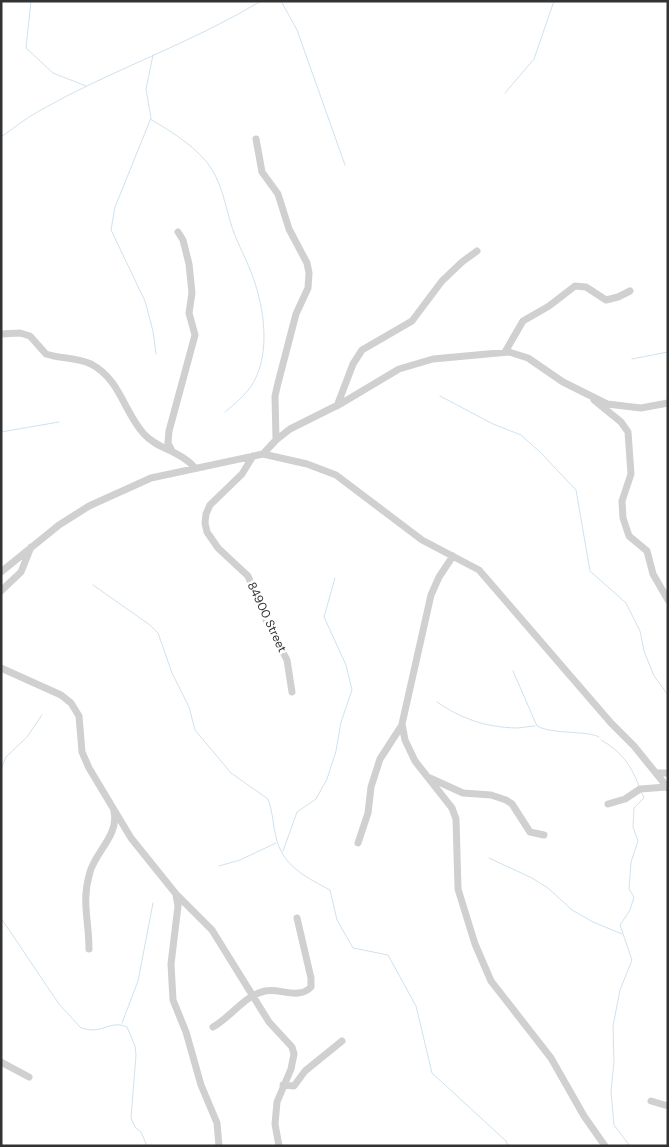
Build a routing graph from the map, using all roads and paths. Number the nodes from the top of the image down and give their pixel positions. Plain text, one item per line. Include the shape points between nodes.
1 (256, 139) dead end
2 (178, 232) dead end
3 (477, 251) dead end
4 (630, 291) dead end
5 (1, 334) edge
6 (504, 352) junction
7 (590, 396) junction
8 (668, 403) edge
9 (337, 406) junction
10 (276, 440) junction
11 (171, 449) junction
12 (264, 454) junction
13 (253, 456) junction
14 (195, 468) junction
15 (31, 547) junction
16 (453, 556) junction
17 (1, 572) edge
18 (1, 591) edge
19 (668, 600) edge
20 (1, 668) edge
21 (292, 692) dead end
22 (402, 724) junction
23 (657, 773) junction
24 (668, 773) edge
25 (428, 776) junction
26 (667, 787) edge
27 (608, 804) dead end
28 (113, 809) junction
29 (544, 835) dead end
30 (358, 843) dead end
31 (176, 894) junction
32 (297, 918) dead end
33 (89, 949) dead end
34 (254, 994) junction
35 (213, 1026) dead end
36 (342, 1041) dead end
37 (1, 1062) edge
38 (29, 1077) dead end
39 (283, 1085) junction
40 (651, 1101) dead end
41 (668, 1106) edge
42 (219, 1146) edge
43 (279, 1146) edge
44 (605, 1146) edge

1 - 10 street via 262,172 278,194 309,273 308,288 296,314 275,396
2 - 11 street via 189,264 192,293 189,313 194,335 168,431
3 - 9 street via 445,278 412,321 362,350 353,364
4 - 6 street via 606,300 586,287 575,286 523,321
5 - 11 street via 25,334 46,354 77,359 102,371 121,393 144,434
6 - 7 street via 528,358
6 - 9 street via 412,364
7 - 8 street via 629,408
7 - 19 street via 628,432 631,474 622,501 623,518 629,536 647,551 653,574
9 - 10 street via 290,429
10 - 12 street
11 - 14 street via 189,460
12 - 13 street
12 - 16 street via 327,470 422,540
13 - 14 street
13 - 21 street, 84900 Street via 242,474 210,505 205,523 218,548 248,576 287,660
14 - 15 street via 151,478 121,491 59,525
15 - 17 street
15 - 18 street via 25,566
16 - 22 street via 431,595
16 - 23 street via 467,562 490,580
20 - 28 street via 61,695 71,703 78,716 82,752
22 - 25 street via 410,751
22 - 30 street via 380,759
23 - 24 street
23 - 26 street
25 - 29 street via 463,793 492,795 506,800 530,832
25 - 44 street via 452,808 456,819 458,888 475,944 491,981 551,1058
26 - 27 street via 640,789 625,799
28 - 31 street via 131,838
28 - 33 street via 113,828 90,870 84,897
31 - 34 street via 212,930
31 - 42 street via 173,1000 217,1123
32 - 34 street via 311,987 298,994 268,991
34 - 35 street via 224,1021
34 - 39 street via 269,1022 292,1047 291,1069
36 - 39 street via 294,1086
37 - 38 street
39 - 43 street via 275,1114
40 - 41 street

